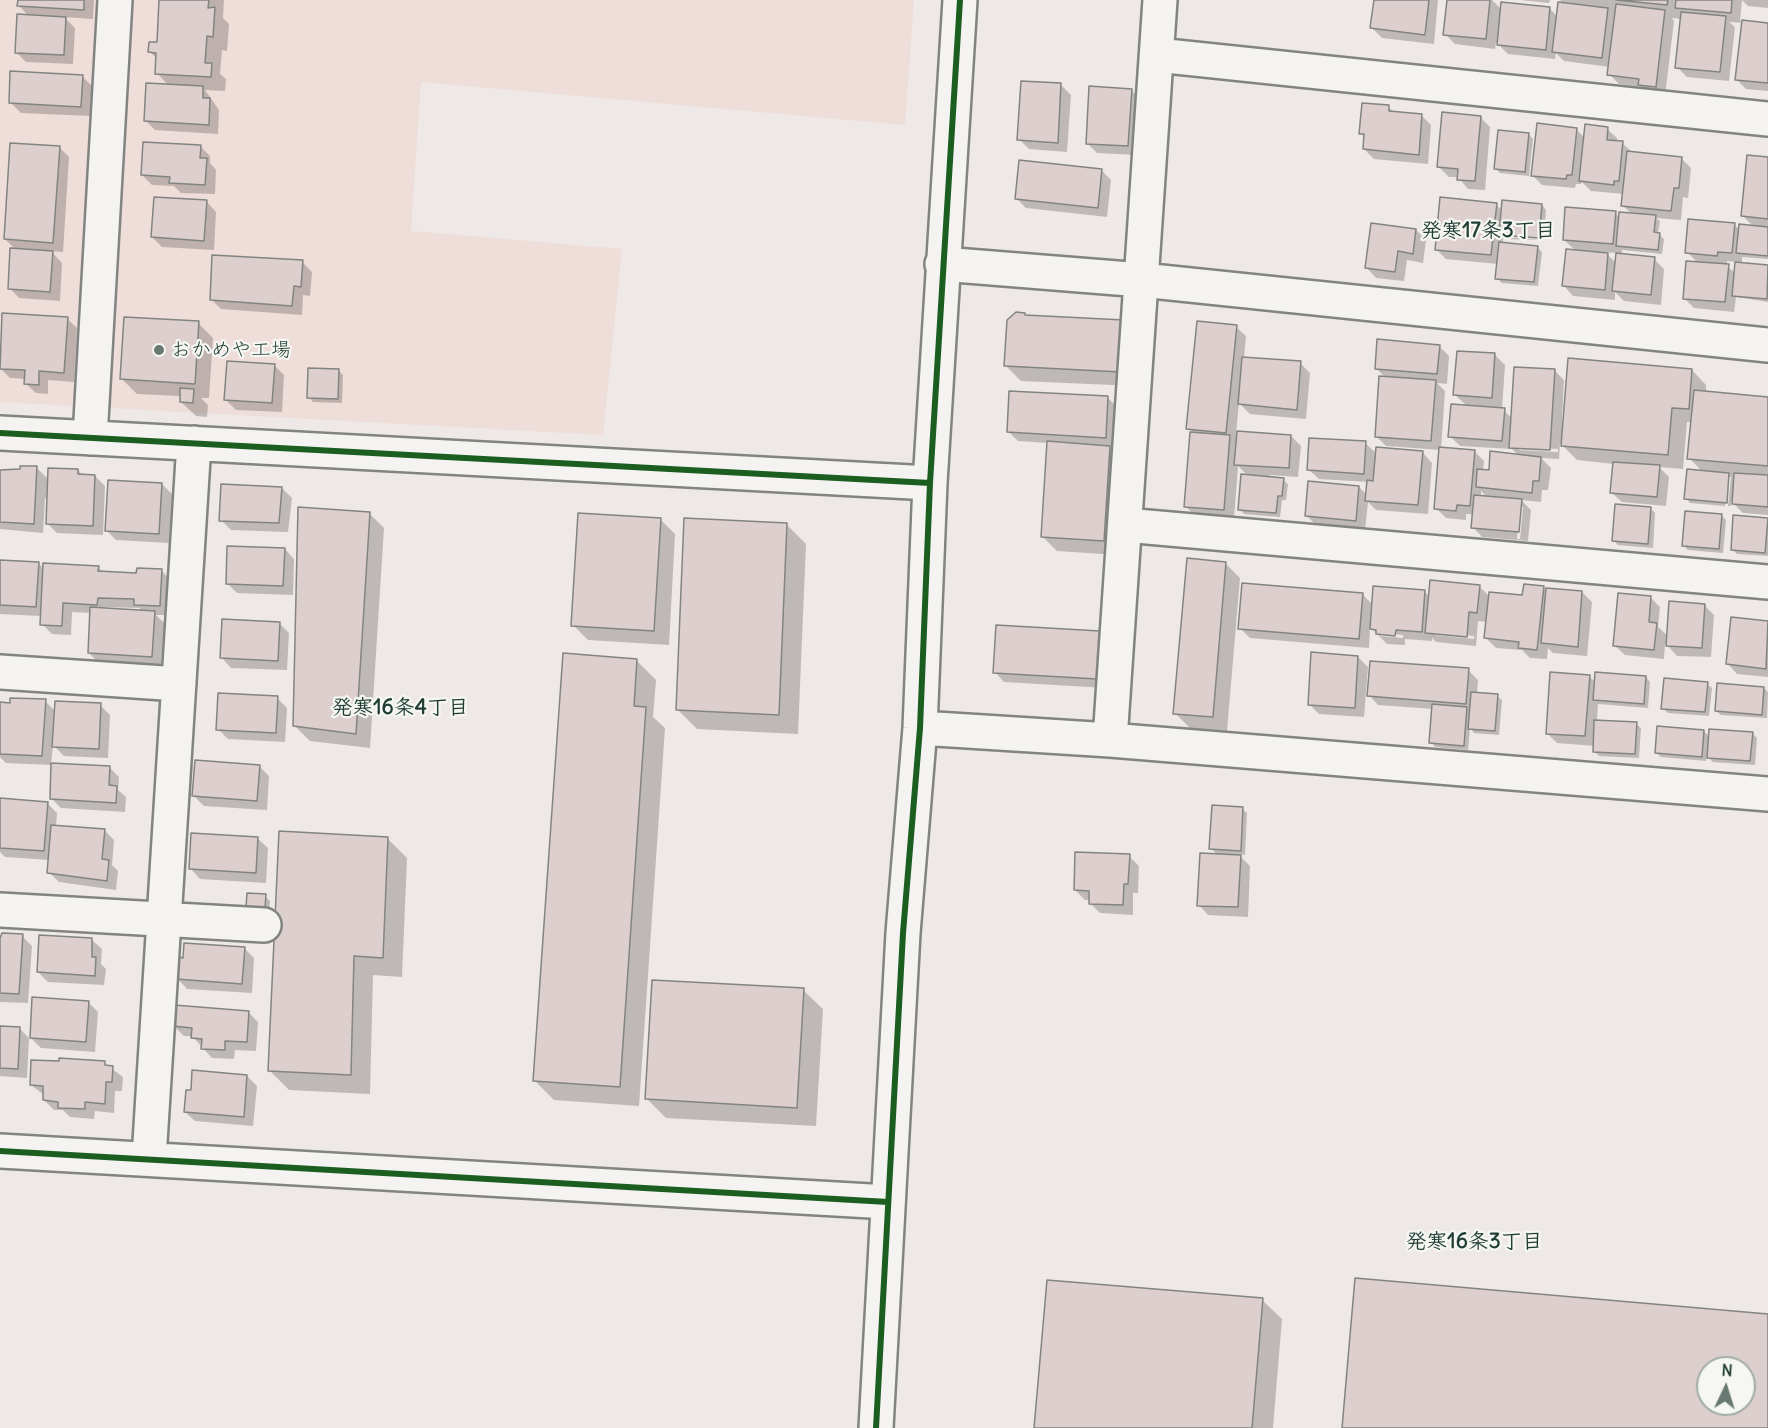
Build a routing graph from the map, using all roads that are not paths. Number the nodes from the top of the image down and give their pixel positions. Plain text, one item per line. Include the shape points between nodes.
1 (115, 0) edge
2 (960, 0) edge
3 (1160, 0) edge
4 (1156, 55) junction
5 (1768, 119) edge
6 (942, 264) junction
7 (1142, 280) junction
8 (1768, 345) edge
9 (0, 433) edge
10 (90, 438) junction
11 (194, 443) junction
12 (930, 483) junction
13 (1125, 525) junction
14 (1768, 582) edge
15 (0, 672) edge
16 (179, 684) junction
17 (920, 728) junction
18 (1110, 740) junction
19 (1768, 794) edge
20 (0, 910) edge
21 (164, 920) junction
22 (264, 925) dead end
23 (0, 1151) edge
24 (150, 1158) junction
25 (888, 1202) junction
26 (876, 1428) edge

1 - 10 street
2 - 6 street
3 - 4 street
4 - 5 street
4 - 7 street
6 - 7 street
6 - 12 street
7 - 8 street
7 - 13 street
9 - 10 street
10 - 11 street
11 - 12 street
11 - 16 street
12 - 17 street
13 - 14 street
13 - 18 street
15 - 16 street
16 - 21 street
17 - 18 street
17 - 25 street via 903,933
18 - 19 street
20 - 21 street
21 - 22 street
21 - 24 street
23 - 24 street
24 - 25 street
25 - 26 street

